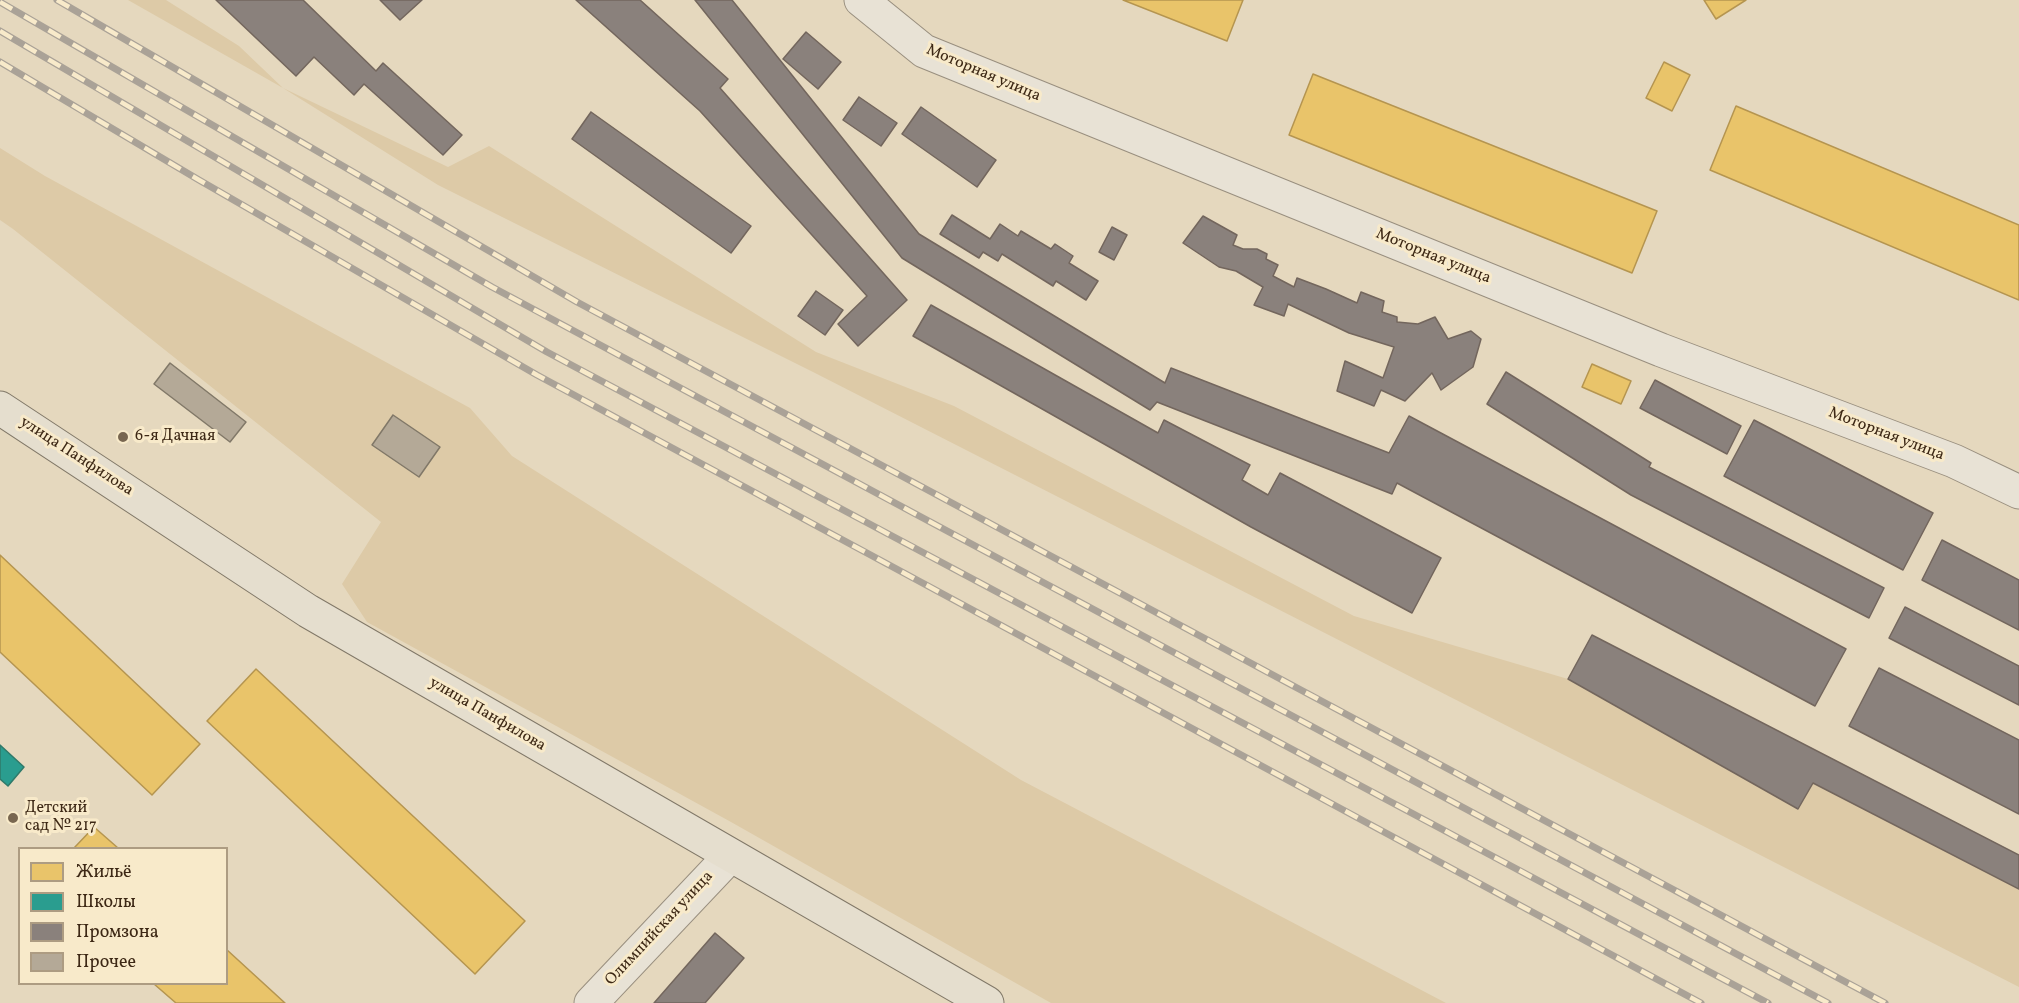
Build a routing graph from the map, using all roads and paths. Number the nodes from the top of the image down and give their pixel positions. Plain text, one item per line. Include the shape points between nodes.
1 (861, 0) edge
2 (0, 408) edge
3 (2019, 492) edge
4 (730, 856) junction
5 (591, 1003) edge
6 (987, 1003) edge

1 - 3 street, Моторная улица via 924,51 1650,345 1954,460
2 - 4 main road, улица Панфилова via 308,611
4 - 5 street, Олимпийская улица
4 - 6 main road, улица Панфилова

